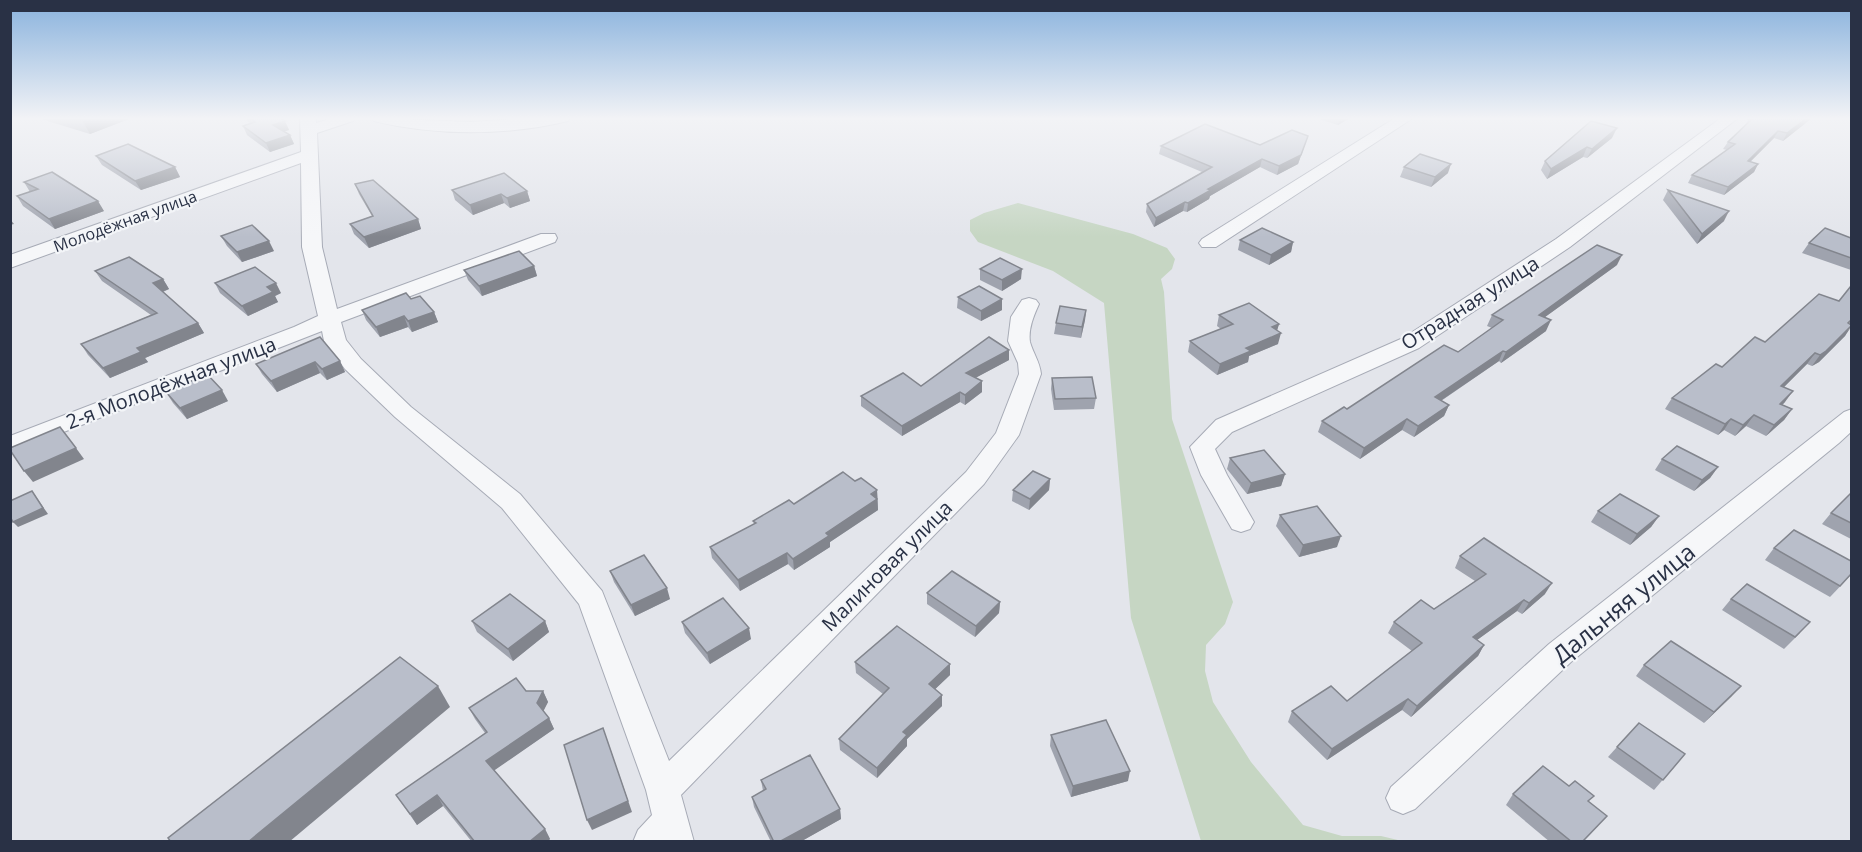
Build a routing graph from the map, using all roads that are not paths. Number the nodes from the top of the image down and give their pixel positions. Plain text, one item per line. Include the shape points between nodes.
1 (300, 158) edge
2 (308, 158) edge
3 (1343, 158) edge
4 (1677, 158) edge
5 (548, 238) dead end
6 (1209, 243) dead end
7 (10, 262) edge
8 (1029, 304) dead end
9 (329, 318) junction
10 (1851, 417) edge
11 (10, 445) edge
12 (1241, 522) dead end
13 (1403, 798) dead end
14 (665, 823) edge

1 - 7 street, Молодёжная улица
2 - 9 street via 312,247
3 - 6 street
4 - 12 street, Отрадная улица via 1563,243 1411,343 1224,426 1202,447
5 - 9 street, 2-я Молодёжная улица
8 - 14 street, Малиновая улица via 1022,317 1019,341 1030,374 1007,435 975,478
9 - 11 street, 2-я Молодёжная улица via 302,332
9 - 14 street via 335,341 352,364 403,412 511,501 592,599
10 - 13 street, Дальняя улица via 1560,653

